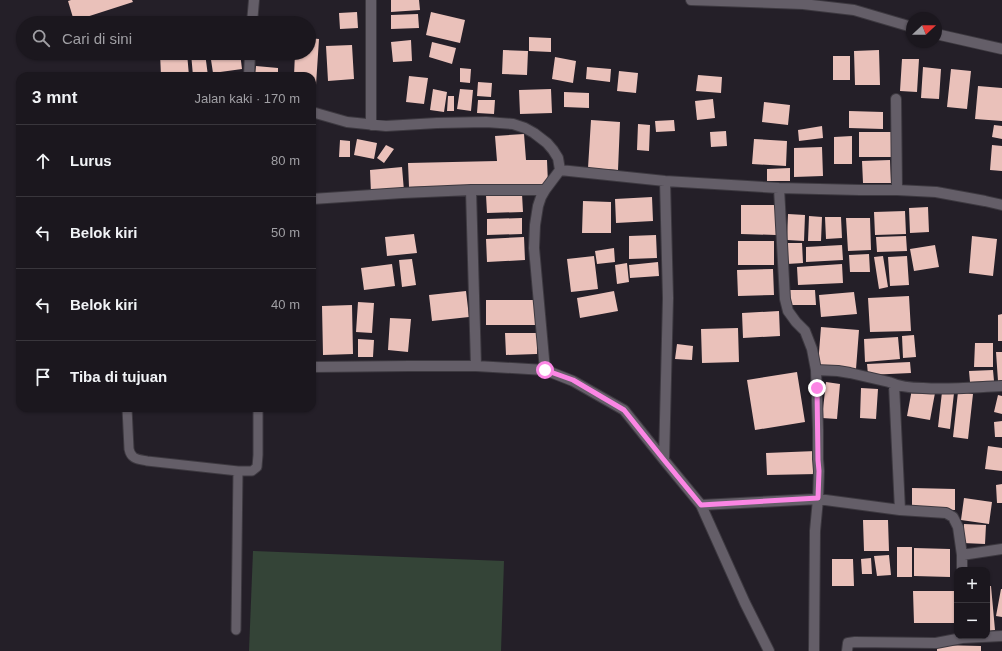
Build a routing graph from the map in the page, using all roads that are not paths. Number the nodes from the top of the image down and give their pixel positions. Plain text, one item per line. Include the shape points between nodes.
1 (254, 0) edge
2 (372, 0) edge
3 (691, 0) edge
4 (253, 16) edge
5 (906, 25) edge
6 (942, 35) edge
7 (1002, 49) edge
8 (250, 60) edge
9 (249, 72) edge
10 (896, 99) dead end
11 (316, 113) edge
12 (371, 125) junction
13 (560, 170) junction
14 (665, 182) junction
15 (779, 188) junction
16 (471, 190) junction
17 (545, 190) junction
18 (897, 190) junction
19 (316, 199) edge
20 (1002, 205) edge
21 (476, 366) junction
22 (316, 367) edge
23 (545, 370) junction
24 (816, 370) junction
25 (894, 385) junction
26 (1002, 386) edge
27 (127, 412) edge
28 (258, 412) edge
29 (664, 460) junction
30 (238, 471) junction
31 (818, 498) junction
32 (701, 505) junction
33 (900, 510) junction
34 (1002, 549) edge
35 (962, 555) junction
36 (962, 567) edge
37 (236, 630) dead end
38 (990, 636) edge
39 (1002, 636) edge
40 (957, 639) edge
41 (935, 647) edge
42 (769, 651) edge
43 (814, 651) edge
44 (846, 651) edge

1 - 4 street
2 - 12 street
3 - 5 street via 803,4 847,9
6 - 7 street
8 - 9 street
10 - 18 street
11 - 12 street via 347,122
12 - 13 street via 486,122 513,124 534,133 547,143 558,158
13 - 14 street
13 - 17 street
14 - 15 street
14 - 29 street via 668,298
15 - 18 street
15 - 24 street via 785,299 788,311 805,331
16 - 17 street
16 - 19 street
16 - 21 street
17 - 23 street via 538,206 534,248
18 - 20 street via 936,192
21 - 22 street
21 - 23 street
23 - 29 street via 573,380 624,410
24 - 25 street via 850,373
24 - 31 street
25 - 26 street via 941,390
25 - 33 street
27 - 30 lane via 130,455 136,459
28 - 30 lane via 257,467 252,471
29 - 32 street
30 - 37 lane
31 - 32 street
31 - 33 street
31 - 43 street via 815,531
32 - 42 street
33 - 35 street via 946,513 953,517 958,527
34 - 35 street
35 - 36 street
38 - 39 street
40 - 41 street
41 - 44 street via 855,642 848,643

